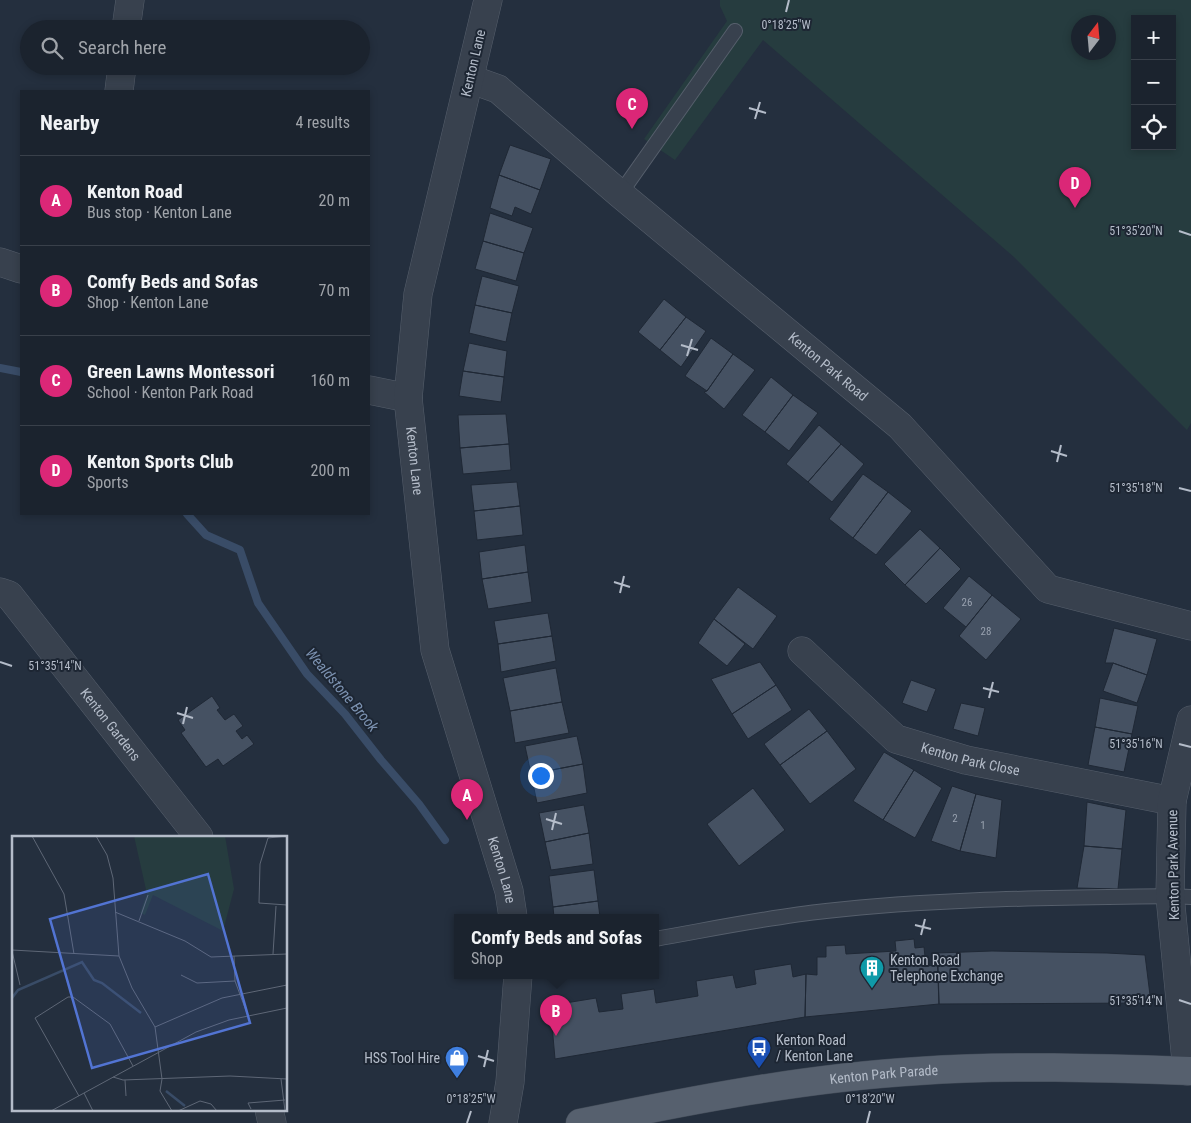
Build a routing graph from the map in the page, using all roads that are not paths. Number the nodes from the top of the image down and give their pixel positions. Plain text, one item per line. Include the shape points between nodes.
1 (130, 0) edge
2 (488, 0) edge
3 (127, 20) edge
4 (735, 31) dead end
5 (121, 75) edge
6 (470, 79) junction
7 (119, 90) edge
8 (620, 194) junction
9 (0, 262) edge
10 (20, 269) edge
11 (370, 390) edge
12 (408, 398) junction
13 (0, 592) edge
14 (1191, 626) edge
15 (802, 651) dead end
16 (1191, 720) edge
17 (1172, 801) junction
18 (198, 836) edge
19 (1181, 897) edge
20 (513, 914) edge
21 (659, 938) edge
22 (518, 979) edge
23 (1189, 1071) edge
24 (269, 1110) edge
25 (272, 1123) edge
26 (504, 1123) edge
27 (580, 1123) edge

1 - 3 street
2 - 6 street, Kenton Lane
4 - 8 lane
5 - 7 street
6 - 8 street, Kenton Park Road via 498,89
6 - 12 street, Kenton Lane via 418,294
8 - 14 street, Kenton Park Road via 900,426 1048,589
9 - 10 street
11 - 12 street
12 - 20 street, Kenton Lane via 435,650 509,891
13 - 18 street, Kenton Gardens via 9,595
15 - 17 street, Kenton Park Close via 896,739 966,760
16 - 17 street, Kenton Park Avenue
17 - 19 street, Kenton Park Avenue
19 - 21 lane via 1039,897 924,902 826,911
19 - 23 street, Kenton Park Avenue
22 - 26 street
23 - 27 main road, Kenton Park Parade via 1046,1066 919,1071 792,1084 700,1098
24 - 25 street

